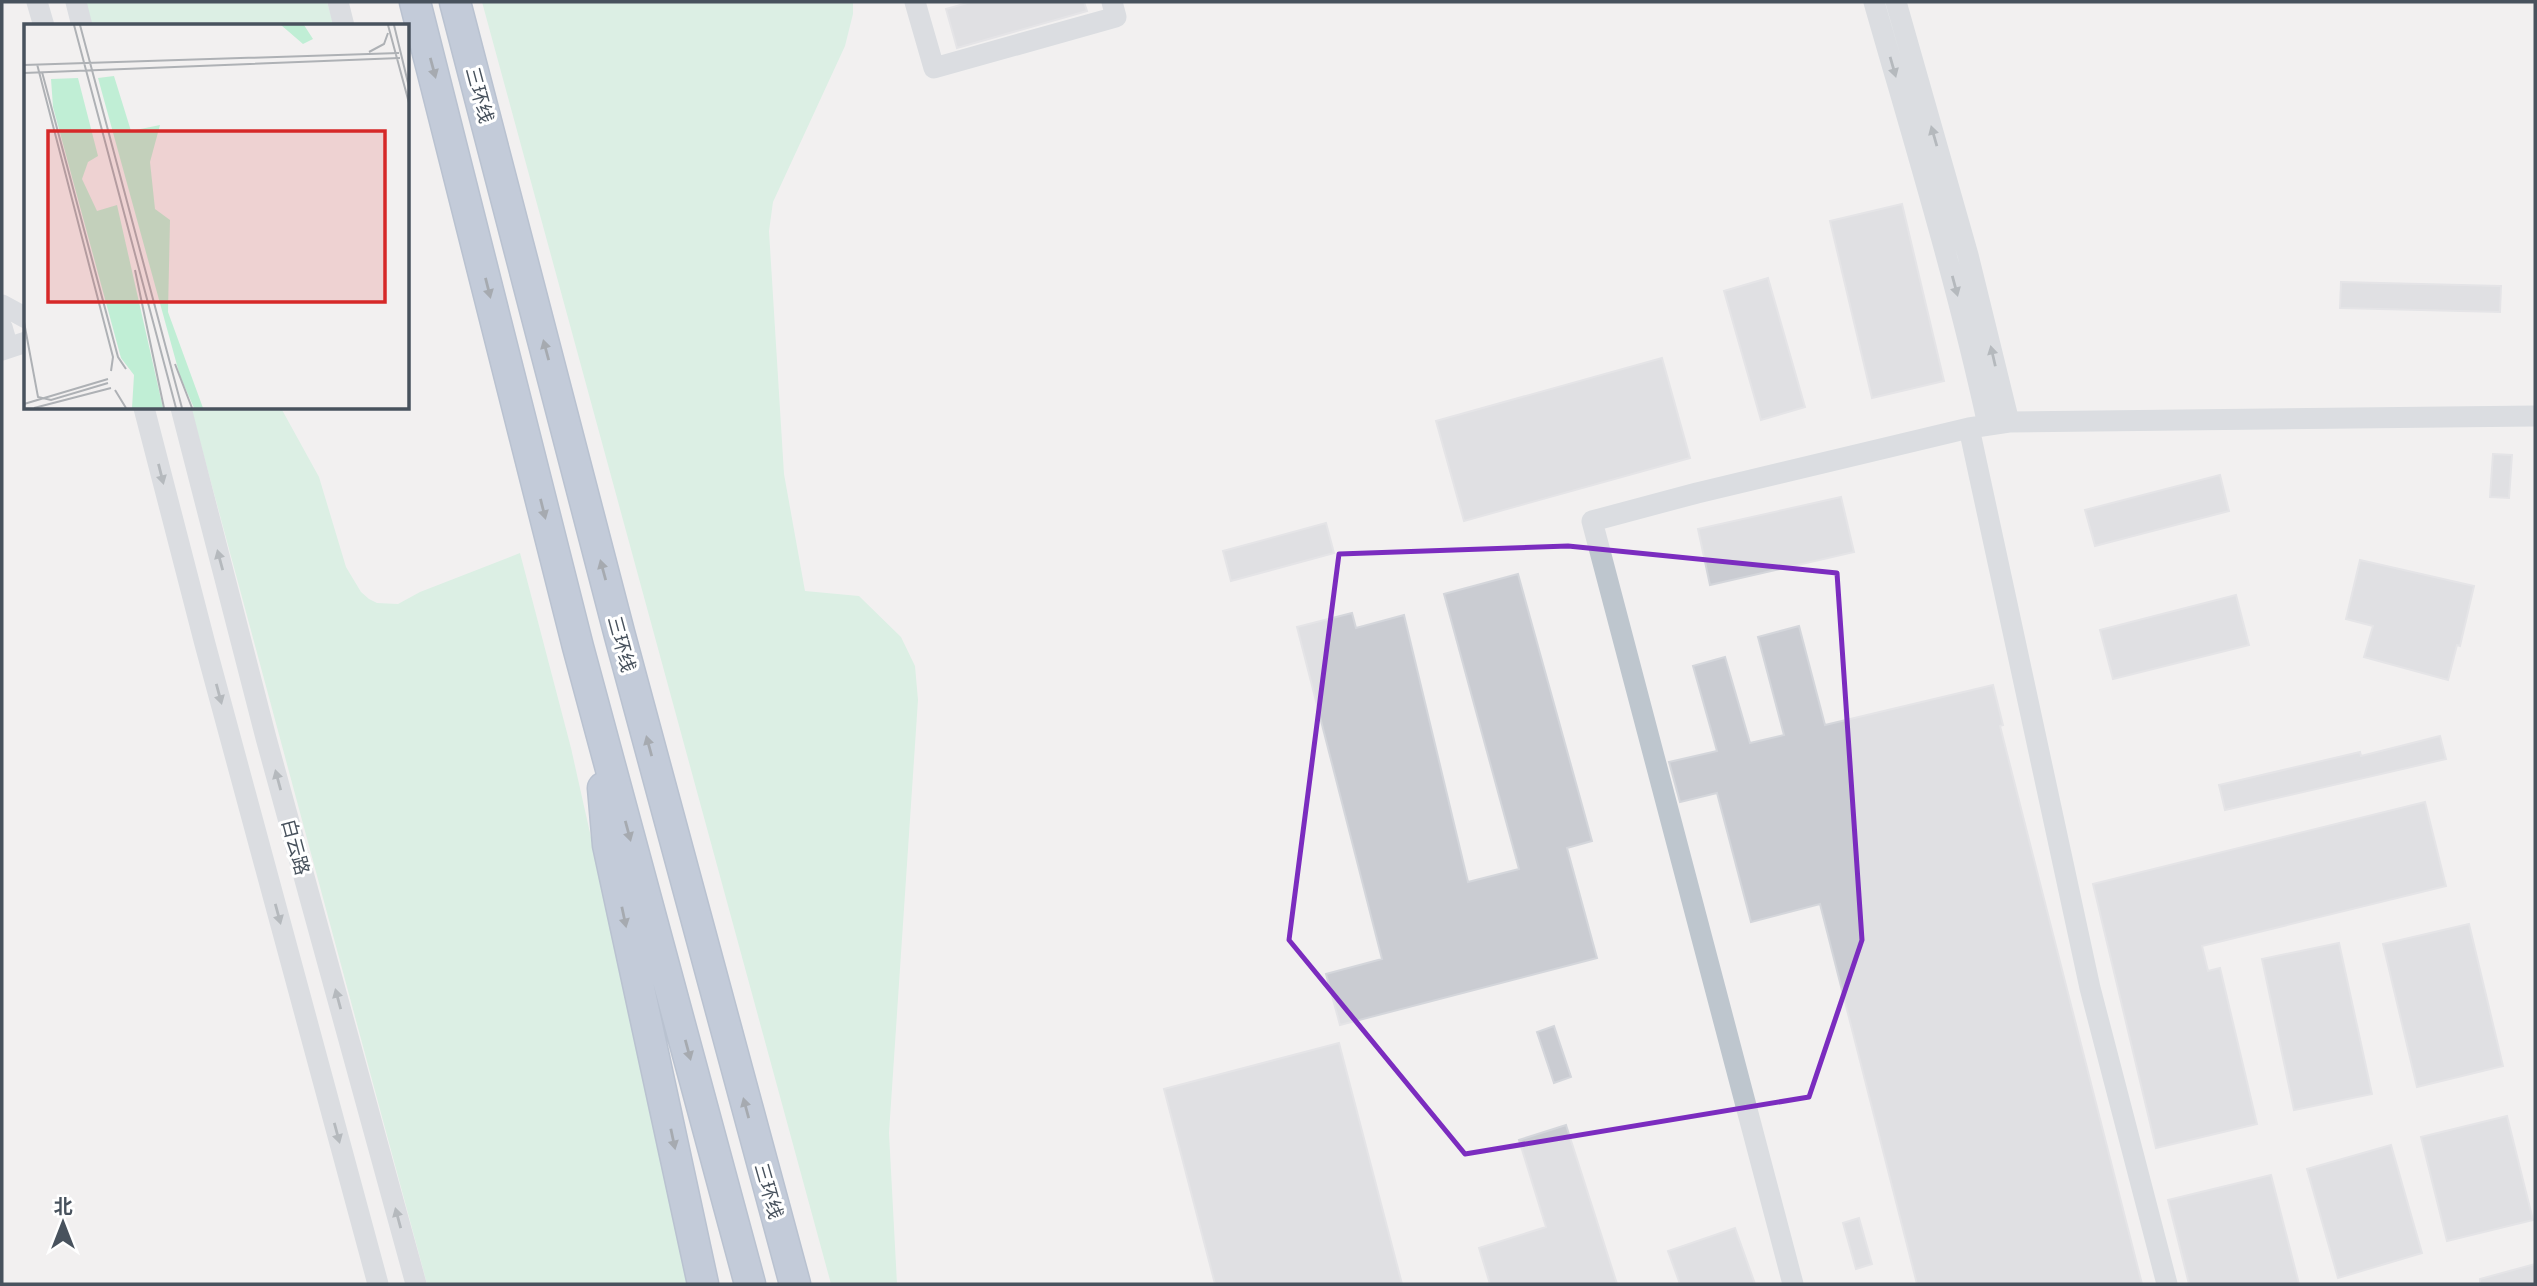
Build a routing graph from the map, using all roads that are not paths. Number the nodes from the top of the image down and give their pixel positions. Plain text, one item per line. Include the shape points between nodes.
1 (37, 2) edge
2 (76, 2) edge
3 (338, 2) edge
4 (415, 2) edge
5 (455, 2) edge
6 (915, 2) edge
7 (1112, 2) edge
8 (1874, 2) edge
9 (1895, 2) edge
10 (43, 24) edge
11 (82, 24) edge
12 (344, 24) edge
13 (2, 305) edge
14 (24, 317) edge
15 (145, 410) edge
16 (182, 410) edge
17 (2535, 416) edge
18 (1989, 425) junction
19 (600, 728) junction
20 (764, 1174) junction
21 (378, 1284) edge
22 (416, 1284) edge
23 (703, 1284) edge
24 (750, 1284) edge
25 (795, 1284) edge
26 (815, 1284) edge
27 (1793, 1284) edge
28 (2167, 1284) edge

1 - 10 street
2 - 11 street
3 - 12 street
4 -> 19 highway
20 -> 5 highway, 三环线
6 - 7 street via 934,68 1116,17
8 -> 18 street via 1944,245
18 -> 9 street via 1968,255
13 - 14 street
15 -> 21 street, 白云路
22 -> 16 street, 白云路
17 - 18 street
18 - 27 street via 1592,520
18 - 28 street via 2090,988
19 -> 23 highway via 608,845
19 -> 24 highway
20 - 25 highway, 三环线
20 - 26 highway via 800,1234

